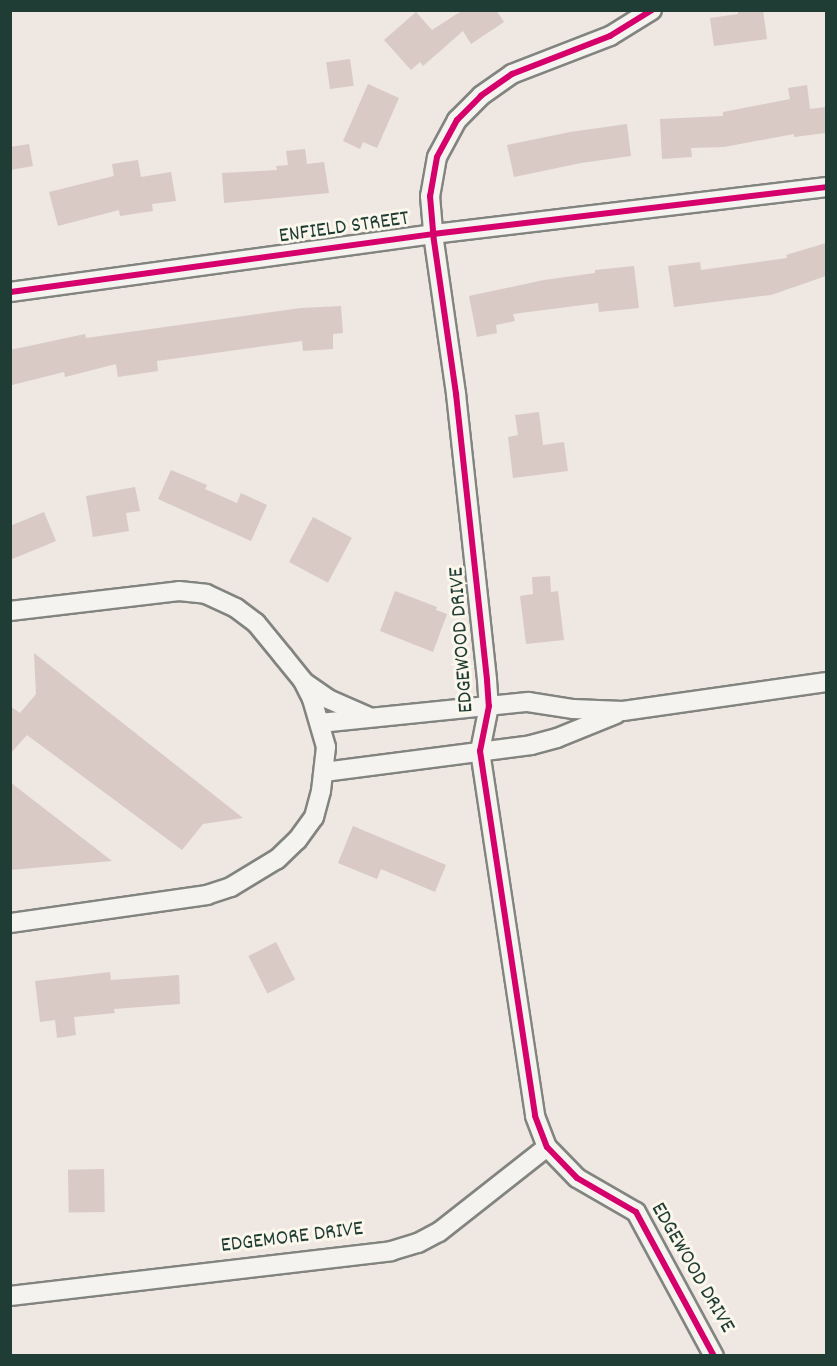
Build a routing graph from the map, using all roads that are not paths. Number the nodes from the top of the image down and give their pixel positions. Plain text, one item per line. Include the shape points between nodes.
1 (652, 10) edge
2 (826, 187) edge
3 (433, 234) junction
4 (10, 292) edge
5 (10, 611) edge
6 (303, 681) junction
7 (826, 682) edge
8 (489, 706) junction
9 (623, 711) junction
10 (371, 718) junction
11 (320, 723) junction
12 (480, 751) junction
13 (324, 772) junction
14 (10, 923) edge
15 (547, 1147) junction
16 (10, 1296) edge
17 (714, 1356) edge

1 - 3 street, EDGEWOOD DRIVE via 610,36 512,74 481,96 457,120 437,158 430,196
2 - 3 street, ENFIELD STREET
3 - 4 street, ENFIELD STREET
3 - 8 street, EDGEWOOD DRIVE via 456,394
5 - 6 street via 179,591 206,594 256,623
6 - 10 street via 328,699
6 - 11 street
7 - 9 street
8 - 9 street via 528,702
8 - 10 street
8 - 12 street, EDGEWOOD DRIVE
9 - 12 street via 557,738
10 - 11 street
11 - 13 street via 326,747
12 - 13 street
12 - 15 street, EDGEWOOD DRIVE via 535,1116
13 - 14 street via 314,817 297,840 277,859 231,887 207,895
15 - 16 street, EDGEMORE DRIVE via 439,1232 418,1244 391,1251
15 - 17 street, EDGEWOOD DRIVE via 577,1178 636,1212

